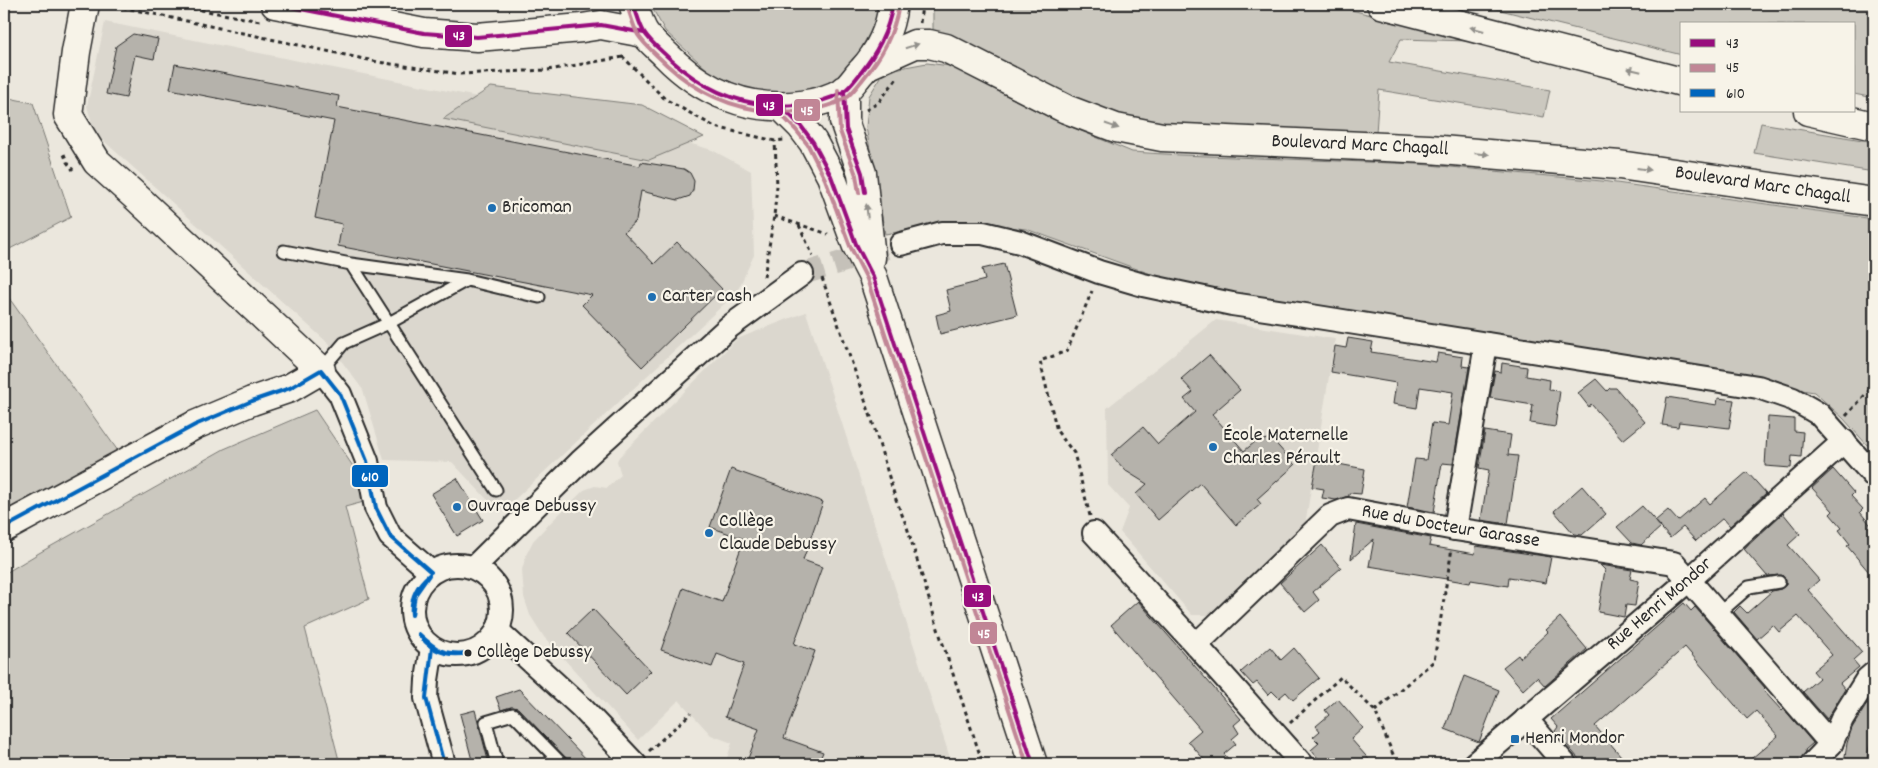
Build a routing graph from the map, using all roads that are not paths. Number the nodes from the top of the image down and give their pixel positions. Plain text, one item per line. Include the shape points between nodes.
1 (85, 4) edge
2 (275, 4) edge
3 (633, 4) edge
4 (893, 4) edge
5 (1381, 4) edge
6 (644, 33) junction
7 (868, 65) junction
8 (1680, 81) edge
9 (844, 90) junction
10 (782, 107) junction
11 (1812, 112) edge
12 (1874, 126) edge
13 (1874, 202) edge
14 (901, 244) tunnel mouth
15 (284, 251) dead end
16 (351, 264) junction
17 (813, 270) tunnel mouth
18 (873, 277) junction
19 (467, 280) junction
20 (539, 297) dead end
21 (389, 324) junction
22 (1486, 344) junction
23 (321, 370) junction
24 (1838, 435) junction
25 (1874, 476) edge
26 (496, 490) dead end
27 (4, 528) edge
28 (1455, 529) junction
29 (1094, 533) road end
30 (474, 567) junction
31 (431, 572) junction
32 (1689, 580) junction
33 (1779, 582) dead end
34 (1718, 614) junction
35 (498, 630) junction
36 (1196, 644) junction
37 (432, 648) junction
38 (1874, 673) edge
39 (1526, 719) junction
40 (1832, 744) junction
41 (444, 764) edge
42 (497, 764) edge
43 (562, 764) edge
44 (635, 764) edge
45 (1033, 764) edge
46 (1302, 764) edge
47 (1474, 764) edge
48 (1565, 764) edge
49 (1812, 764) edge

1 - 23 main road via 68,115 97,162
2 - 6 main road via 424,33 477,37 601,25
3 - 6 main road
4 - 7 main road via 882,43
8 -> 5 main road
6 - 10 main road via 704,87 735,100
7 - 9 main road
7 -> 13 main road, Boulevard Marc Chagall via 914,44 946,48 1066,109 1116,128 1162,138 1429,149 1619,165
9 - 10 main road via 818,102
18 -> 9 main road via 862,173 846,129
10 - 18 main road via 813,142 831,176 856,244
11 - 12 main road
14 - 22 street via 942,233 983,233 1020,242 1143,285 1232,304
15 - 16 lane
16 - 19 lane
16 - 21 lane
17 - 30 street via 729,327 580,462
18 - 45 main road
19 - 20 lane
19 - 21 lane
21 - 23 lane via 344,343
21 - 26 lane
22 - 24 street via 1758,387 1819,414
22 - 28 street
23 - 27 main road via 290,388 195,425
23 - 31 street via 340,394 367,461 376,508 390,536
24 - 25 street
24 - 32 street, Rue Henri Mondor
28 - 32 street, Rue du Docteur Garasse via 1674,563
28 - 36 street, Rue du Docteur Garasse via 1348,509 1330,516
29 - 36 street
30 - 31 street via 459,564
30 - 35 street via 492,581 502,601
31 - 37 street via 413,596 411,611 421,638
32 - 34 street, Rue du Docteur Garasse
32 - 39 street, Rue Henri Mondor
33 - 34 lane via 1749,587
34 - 40 street, Rue du Docteur Garasse
35 - 37 street via 488,643 462,655 446,654
35 - 44 street via 581,707
36 - 46 street
37 - 41 street via 426,698
38 - 40 street via 1842,719
39 - 47 street, Rue Henri Mondor
39 - 48 street
40 - 49 street
42 - 43 lane via 486,722 513,714

